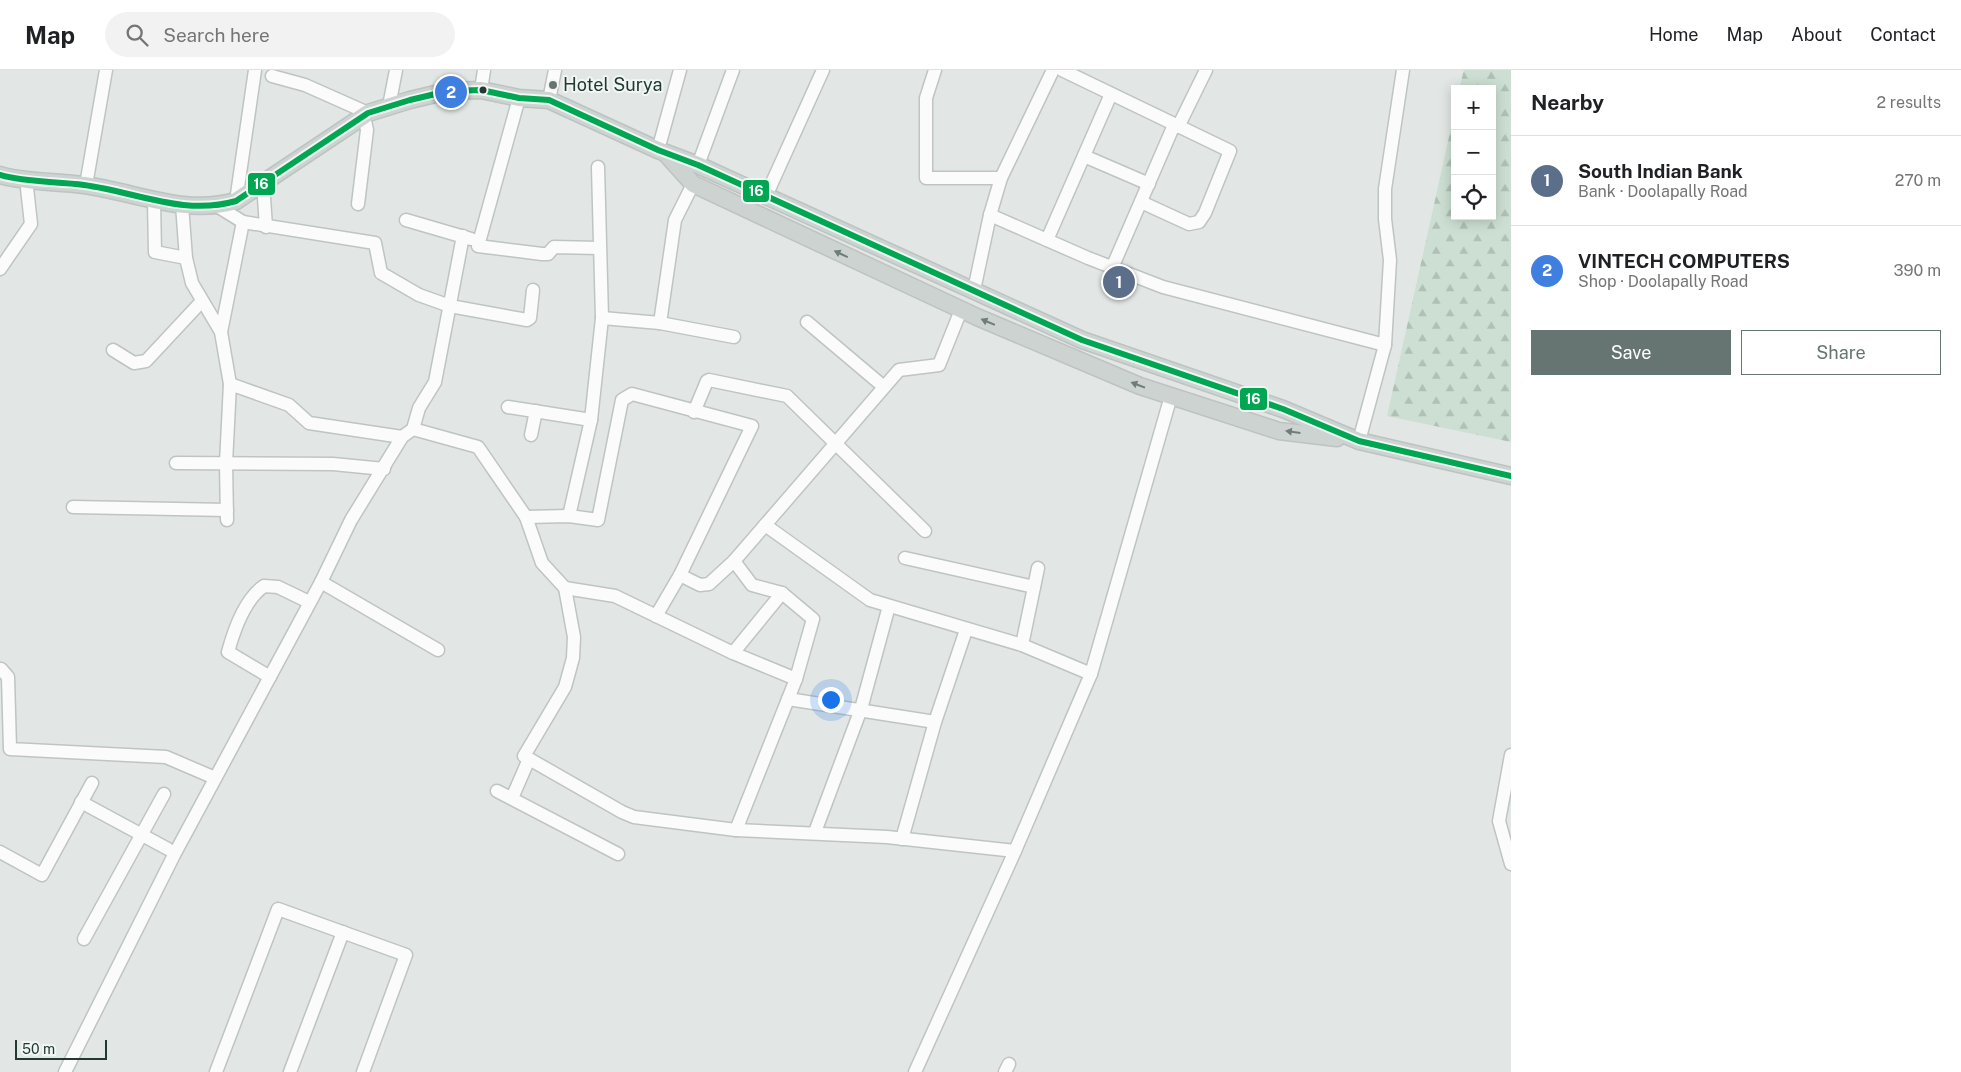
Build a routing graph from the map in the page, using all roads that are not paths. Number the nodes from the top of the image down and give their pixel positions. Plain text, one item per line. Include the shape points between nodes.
1 (106, 70) edge
2 (255, 70) edge
3 (396, 70) edge
4 (484, 70) edge
5 (555, 70) edge
6 (680, 70) edge
7 (733, 70) edge
8 (823, 70) edge
9 (935, 70) edge
10 (1053, 70) edge
11 (1062, 70) edge
12 (1206, 70) edge
13 (1403, 70) edge
14 (272, 76) dead end
15 (481, 90) junction
16 (1111, 94) junction
17 (519, 98) junction
18 (549, 100) junction
19 (389, 106) junction
20 (366, 115) junction
21 (1176, 126) junction
22 (661, 151) junction
23 (1084, 156) junction
24 (698, 165) junction
25 (598, 167) dead end
26 (1, 177) edge
27 (1001, 178) junction
28 (26, 179) junction
29 (263, 183) junction
30 (692, 184) junction
31 (1149, 184) junction
32 (86, 185) junction
33 (766, 196) junction
34 (236, 201) junction
35 (154, 202) junction
36 (1141, 202) junction
37 (358, 204) dead end
38 (182, 205) junction
39 (217, 206) junction
40 (990, 216) junction
41 (406, 220) dead end
42 (243, 222) junction
43 (266, 227) junction
44 (463, 236) junction
45 (1047, 240) junction
46 (479, 241) junction
47 (598, 248) junction
48 (186, 258) junction
49 (1112, 268) junction
50 (0, 269) edge
51 (533, 290) dead end
52 (974, 290) junction
53 (202, 301) junction
54 (450, 306) junction
55 (961, 310) junction
56 (602, 318) junction
57 (807, 322) dead end
58 (660, 323) junction
59 (221, 332) junction
60 (734, 337) dead end
61 (1385, 345) junction
62 (113, 350) dead end
63 (230, 384) junction
64 (884, 387) junction
65 (1171, 396) junction
66 (508, 406) dead end
67 (536, 411) junction
68 (694, 412) junction
69 (591, 420) junction
70 (413, 429) junction
71 (531, 435) dead end
72 (402, 437) junction
73 (1359, 442) junction
74 (837, 443) junction
75 (176, 463) dead end
76 (226, 463) junction
77 (384, 469) junction
78 (1511, 476) edge
79 (73, 507) dead end
80 (569, 516) junction
81 (526, 517) junction
82 (765, 525) junction
83 (925, 531) dead end
84 (905, 558) dead end
85 (734, 561) junction
86 (1038, 568) dead end
87 (680, 575) junction
88 (320, 582) junction
89 (1034, 587) junction
90 (565, 588) junction
91 (782, 593) junction
92 (310, 602) junction
93 (889, 606) junction
94 (656, 616) junction
95 (966, 630) junction
96 (1022, 645) junction
97 (438, 650) dead end
98 (733, 653) junction
99 (1, 669) edge
100 (1091, 674) junction
101 (270, 677) junction
102 (796, 679) junction
103 (788, 699) junction
104 (861, 709) junction
105 (934, 722) junction
106 (1511, 755) edge
107 (529, 759) junction
108 (216, 778) junction
109 (92, 783) dead end
110 (498, 791) dead end
111 (164, 794) dead end
112 (512, 798) junction
113 (81, 802) junction
114 (736, 830) junction
115 (816, 832) junction
116 (141, 834) junction
117 (902, 839) junction
118 (168, 849) dead end
119 (1016, 851) junction
120 (0, 852) edge
121 (618, 854) dead end
122 (1511, 864) edge
123 (343, 932) junction
124 (84, 939) dead end
125 (65, 1072) edge
126 (216, 1072) edge
127 (290, 1072) edge
128 (363, 1072) edge
129 (915, 1072) edge

1 - 32 street
2 - 34 street
3 - 19 street
4 - 15 street
5 - 18 street
6 - 22 street
7 - 24 street
8 - 33 street
9 - 27 street via 926,98 926,178
10 - 27 street
11 - 16 street
12 - 21 street
13 - 61 street via 1385,189 1384,219 1390,260
14 - 20 street via 305,85
15 - 17 main road
15 - 19 main road via 448,91
16 - 21 street
16 - 23 street
17 - 18 main road
17 - 46 street
18 - 22 main road
19 - 20 main road
20 - 29 main road
20 - 37 street
21 - 31 street
21 - 36 street via 1230,151 1205,214 1199,222 1190,224
22 - 24 main road
22 - 30 main road
23 - 31 street
23 - 45 street
24 - 33 main road
25 - 47 street
26 - 28 main road
27 - 40 street
28 - 32 main road
28 - 50 street via 31,224
29 - 34 main road
29 - 43 street
55 -> 30 main road
30 - 58 street via 675,220
31 - 36 street
32 - 35 main road
33 - 52 main road
34 - 39 main road
35 - 38 main road
35 - 48 street via 155,252
36 - 49 street
38 - 39 main road
38 - 48 street
39 - 42 street
40 - 45 street
40 - 52 street
41 - 44 street
42 - 43 street
42 - 59 street
43 - 54 street via 375,243 381,273 419,295
44 - 46 street
44 - 54 street
45 - 49 street
46 - 47 street via 478,246 542,254 548,254 554,247
47 - 56 street
48 - 53 street via 192,283
49 - 61 street via 1184,294
51 - 54 street via 530,318 527,320
52 - 73 main road via 1082,340 1283,409
53 - 59 street
53 - 62 street via 146,361 134,363
54 - 70 street via 435,382 419,408
55 - 64 street via 939,365 899,370
65 -> 55 main road
56 - 58 street
56 - 69 street
57 - 64 street
58 - 60 street
59 - 63 street
61 - 73 street
63 - 72 street via 289,405 309,423
63 - 76 street
64 - 74 street
73 -> 65 main road via 1279,430
65 - 100 street
66 - 67 street
67 - 69 street
67 - 71 street
68 - 74 street via 706,381 710,380 787,396
68 - 80 street via 632,394 622,400 598,520
68 - 87 street via 752,426
69 - 80 street
70 - 72 street
70 - 81 street via 478,447
72 - 77 street
73 - 78 main road
74 - 82 street
74 - 83 street
75 - 76 street
76 - 77 street via 333,464
76 - 79 street via 227,515
77 - 88 street via 351,520
80 - 81 street
81 - 90 street via 542,563
82 - 85 street
82 - 93 street via 861,595
84 - 89 street
85 - 87 street via 705,586
85 - 91 street via 752,586
86 - 89 street
87 - 94 street
88 - 92 street
88 - 97 street
89 - 96 street
90 - 94 street via 615,596
90 - 107 street via 574,637 573,658 565,687 524,756
91 - 98 street
91 - 102 street via 813,619
92 - 101 street
92 - 101 street via 278,587 264,586 254,592 228,652
93 - 95 street
93 - 104 street
94 - 98 street
95 - 96 street
95 - 105 street
96 - 100 street
98 - 102 street
99 - 108 street via 8,677 10,749 166,757
100 - 119 street
101 - 108 street
102 - 103 street
103 - 104 street
103 - 114 street
104 - 105 street
104 - 115 street
105 - 117 street
106 - 122 street via 1499,822
107 - 112 street
107 - 114 street via 622,812
108 - 125 street
109 - 113 street
110 - 112 street
111 - 116 street
112 - 121 street
113 - 116 street
113 - 120 street via 42,875
114 - 115 street
115 - 117 street
116 - 118 street
116 - 124 street
117 - 119 street
119 - 129 street
123 - 126 street via 278,909
123 - 127 street
123 - 128 street via 406,955

